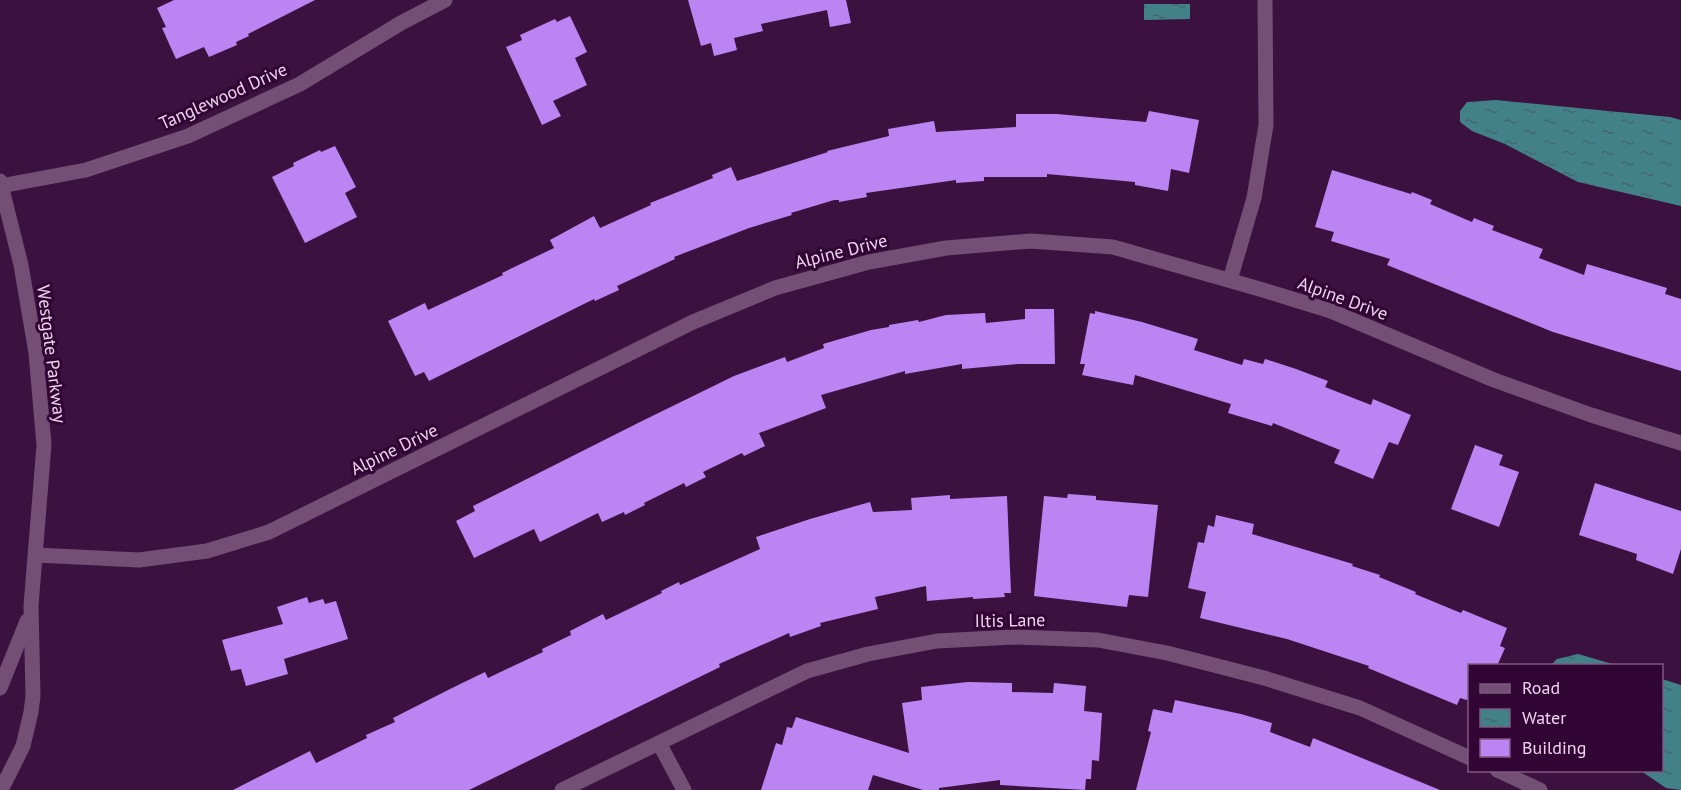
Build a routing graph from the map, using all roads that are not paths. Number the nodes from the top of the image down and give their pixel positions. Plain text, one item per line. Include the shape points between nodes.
1 (445, 0) edge
2 (1265, 0) edge
3 (0, 184) edge
4 (1230, 280) junction
5 (1681, 442) edge
6 (36, 555) junction
7 (31, 606) junction
8 (0, 688) edge
9 (659, 743) junction
10 (1468, 757) edge
11 (1499, 772) edge
12 (1, 790) edge
13 (562, 790) edge
14 (684, 790) edge
15 (1540, 790) edge

1 - 3 street, Tanglewood Drive via 300,84 188,136 86,170
2 - 4 street via 1266,125 1254,198
3 - 6 street, Westgate Parkway via 21,265 36,353 44,445
4 - 5 street, Alpine Drive via 1331,311 1505,384 1591,415
4 - 6 street, Alpine Drive via 1113,247 1030,241 946,248 869,262 775,288 693,322 269,532 207,551 139,561
6 - 7 street, Westgate Parkway
7 - 8 street, Westgate Parkway
7 - 12 street, Westgate Parkway via 30,721 23,746
9 - 10 street, Iltis Lane via 807,671 937,641 1014,637 1098,640 1264,678 1359,708
9 - 13 street, Iltis Lane
9 - 14 street
11 - 15 street

